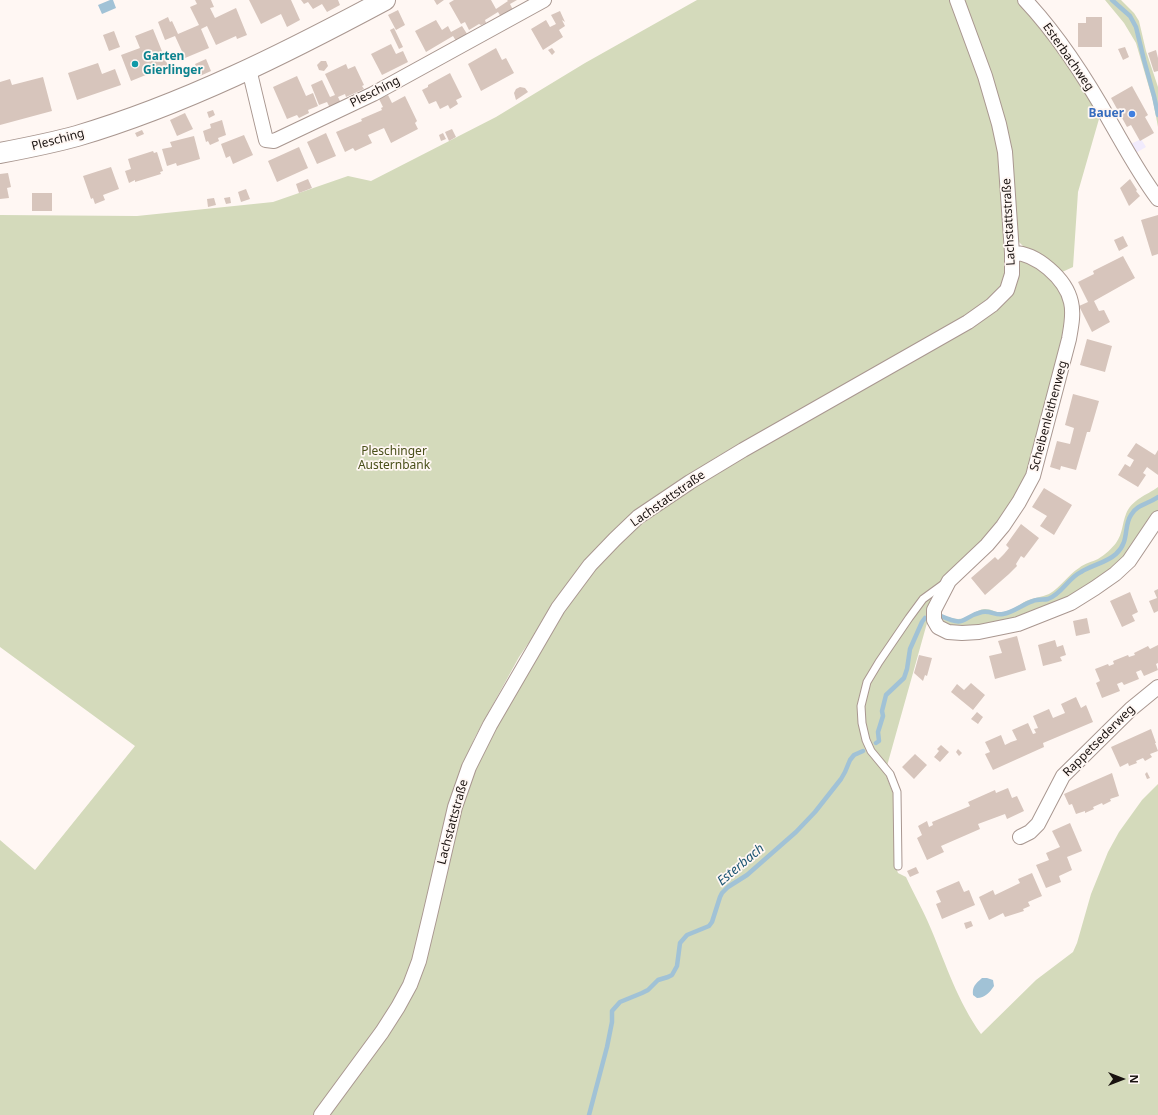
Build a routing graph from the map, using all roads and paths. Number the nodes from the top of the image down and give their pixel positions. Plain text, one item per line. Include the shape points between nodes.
1 (385, 0) edge
2 (544, 0) edge
3 (958, 0) edge
4 (1025, 0) edge
5 (249, 69) junction
6 (0, 153) edge
7 (1158, 199) edge
8 (1012, 253) junction
9 (1158, 518) edge
10 (949, 581) junction
11 (1158, 687) edge
12 (1020, 837) dead end
13 (898, 866) dead end
14 (321, 1115) edge

1 - 5 main road, Plesching
2 - 5 street, Plesching via 373,94 274,140 266,140
3 - 8 street, Lachstattstraße via 985,76 1005,152
4 - 7 street, Esterbachweg via 1061,45 1093,92 1144,180
5 - 6 main road, Plesching via 127,120 53,142
8 - 10 street, Scheibenleithenweg via 1027,255 1043,264 1066,288 1071,302 1072,321 1069,339 1033,476 1003,526
8 - 14 street, Lachstattstraße via 1012,274 1007,290 992,305 968,322 690,482 638,517 590,565 558,608 490,725 469,767 455,807 419,961 410,985 382,1032
9 - 10 street via 1129,561 1115,574 1072,603 1018,624 962,633 948,632 938,627 934,620 934,610
10 - 13 lane via 923,598 878,662 867,682 861,706 866,740 871,751 890,774 897,792
11 - 12 street, Rappetsederweg via 1134,706 1063,776 1038,824

